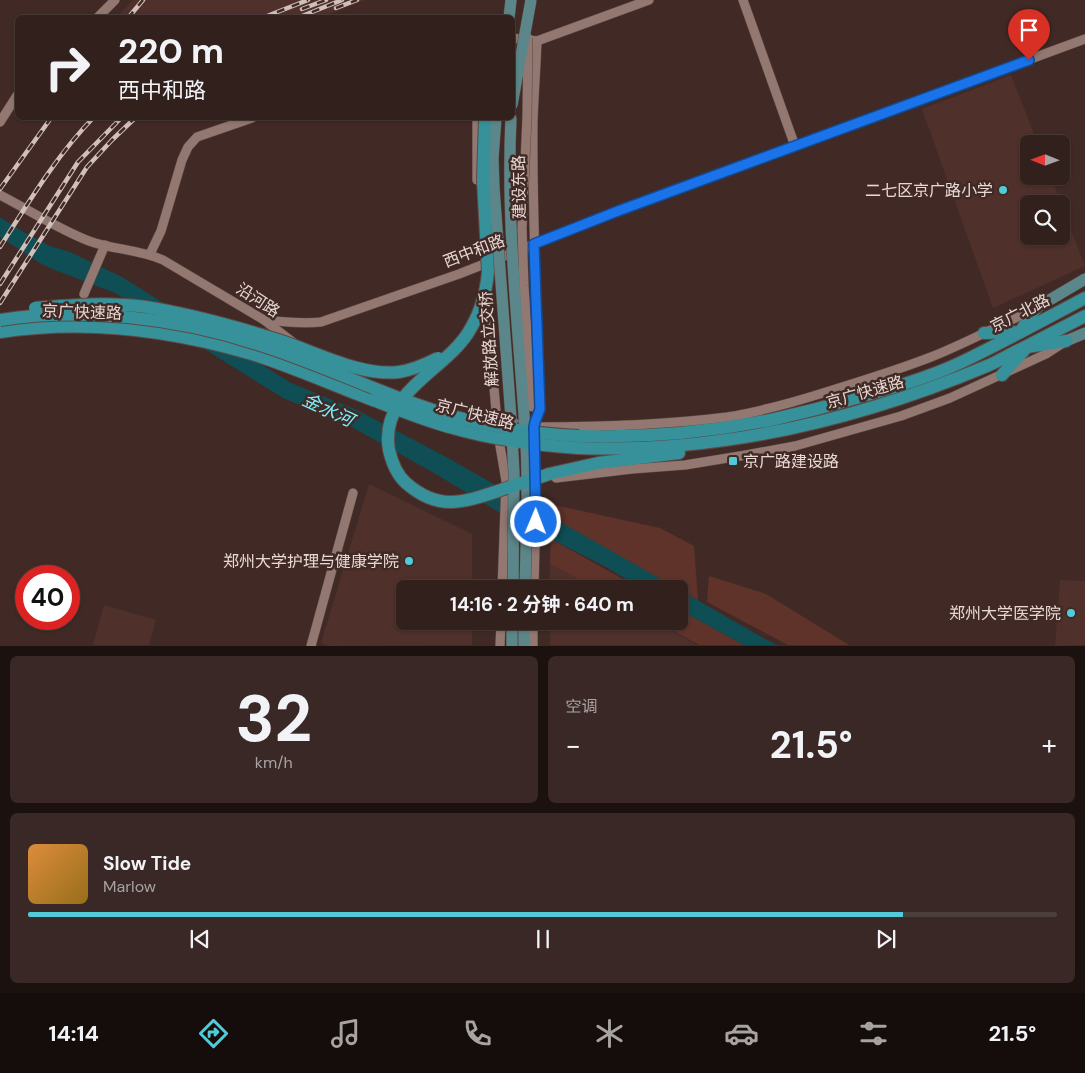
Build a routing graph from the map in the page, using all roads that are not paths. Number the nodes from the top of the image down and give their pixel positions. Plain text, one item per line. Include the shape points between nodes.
1 (115, 0) edge
2 (512, 0) edge
3 (531, 0) edge
4 (649, 0) edge
5 (743, 0) edge
6 (101, 15) edge
7 (510, 15) edge
8 (528, 18) junction
9 (515, 38) edge
10 (1085, 39) edge
11 (537, 41) junction
12 (515, 89) edge
13 (15, 99) edge
14 (246, 120) edge
15 (477, 120) edge
16 (485, 120) edge
17 (496, 120) edge
18 (511, 120) edge
19 (0, 122) edge
20 (795, 146) junction
21 (0, 194) edge
22 (534, 244) junction
23 (104, 246) junction
24 (150, 254) junction
25 (483, 264) junction
26 (1085, 279) edge
27 (84, 294) dead end
28 (1085, 298) edge
29 (1036, 308) junction
30 (1085, 316) edge
31 (264, 320) junction
32 (1, 324) edge
33 (1020, 332) junction
34 (984, 333) junction
35 (1085, 333) edge
36 (1066, 341) joint
37 (457, 346) junction
38 (970, 358) joint
39 (975, 370) joint
40 (1002, 375) joint
41 (838, 417) junction
42 (498, 420) junction
43 (535, 424) junction
44 (498, 434) junction
45 (536, 480) junction
46 (506, 483) junction
47 (353, 493) dead end
48 (502, 580) edge
49 (513, 580) edge
50 (525, 580) edge
51 (534, 580) edge
52 (501, 630) edge
53 (512, 630) edge
54 (524, 630) edge
55 (533, 630) edge
56 (311, 646) edge
57 (500, 646) edge
58 (512, 646) edge
59 (524, 646) edge
60 (533, 646) edge

1 - 6 street
2 - 7 main road
3 - 8 main road, bridge
4 - 11 street
5 - 20 street
8 - 12 main road, bridge
8 - 43 street, 建设东路, bridge via 522,228
9 - 11 street
10 - 20 street, 西中和路
11 - 22 street, 建设东路 via 533,120
13 - 19 street
14 - 24 street via 197,137 188,147
15 - 25 street
16 - 37 highway, bridge via 483,180 488,272 478,315
17 - 49 main road, 解放路立交桥, bridge via 494,188 514,473
18 - 50 main road, 解放路立交桥, bridge via 512,251 525,429
20 - 22 street, 西中和路
21 - 23 street, 沿河路 via 66,230
22 - 25 street, 西中和路
22 - 43 street, 建设东路 via 540,409
23 - 24 street, 沿河路
23 - 27 street
24 - 31 street, 沿河路
25 - 31 street, 西中和路 via 321,322 306,324
25 - 42 street
26 - 29 main road
28 - 33 highway, 京广北路
29 - 33 highway
29 - 34 street
30 - 39 highway, 京广北路
31 - 44 street, 沿河路 via 306,353 361,388 422,412
32 - 37 highway, bridge via 20,309 96,304 146,307 276,339 341,363 383,372 398,372 423,365
32 - 38 highway, 京广快速路, bridge via 27,316 88,315 187,326 258,344 456,417 509,429 579,436 677,433 774,419 881,391
32 - 41 highway, 京广快速路, bridge via 28,328 118,329 185,337 254,355 453,428 553,446 603,448 688,444
33 - 34 highway
33 - 38 highway, 京广北路
34 - 43 street via 932,357 865,380 754,411 646,424 581,427
35 - 36 main road
36 - 40 highway via 1027,347
37 - 41 highway, bridge via 411,388 397,405 388,429 388,445 397,473 420,494 441,502 468,501 549,474 598,463 790,435
39 - 41 highway, 京广快速路 via 906,397
40 - 45 street via 901,416 795,446 685,465
42 - 43 street
42 - 44 street
43 - 45 street, 建设东路
44 - 46 street
45 - 46 street
45 - 51 street, 建设东路
46 - 48 street
47 - 56 street
52 - 57 street
53 - 58 main road
54 - 59 main road
55 - 60 street

